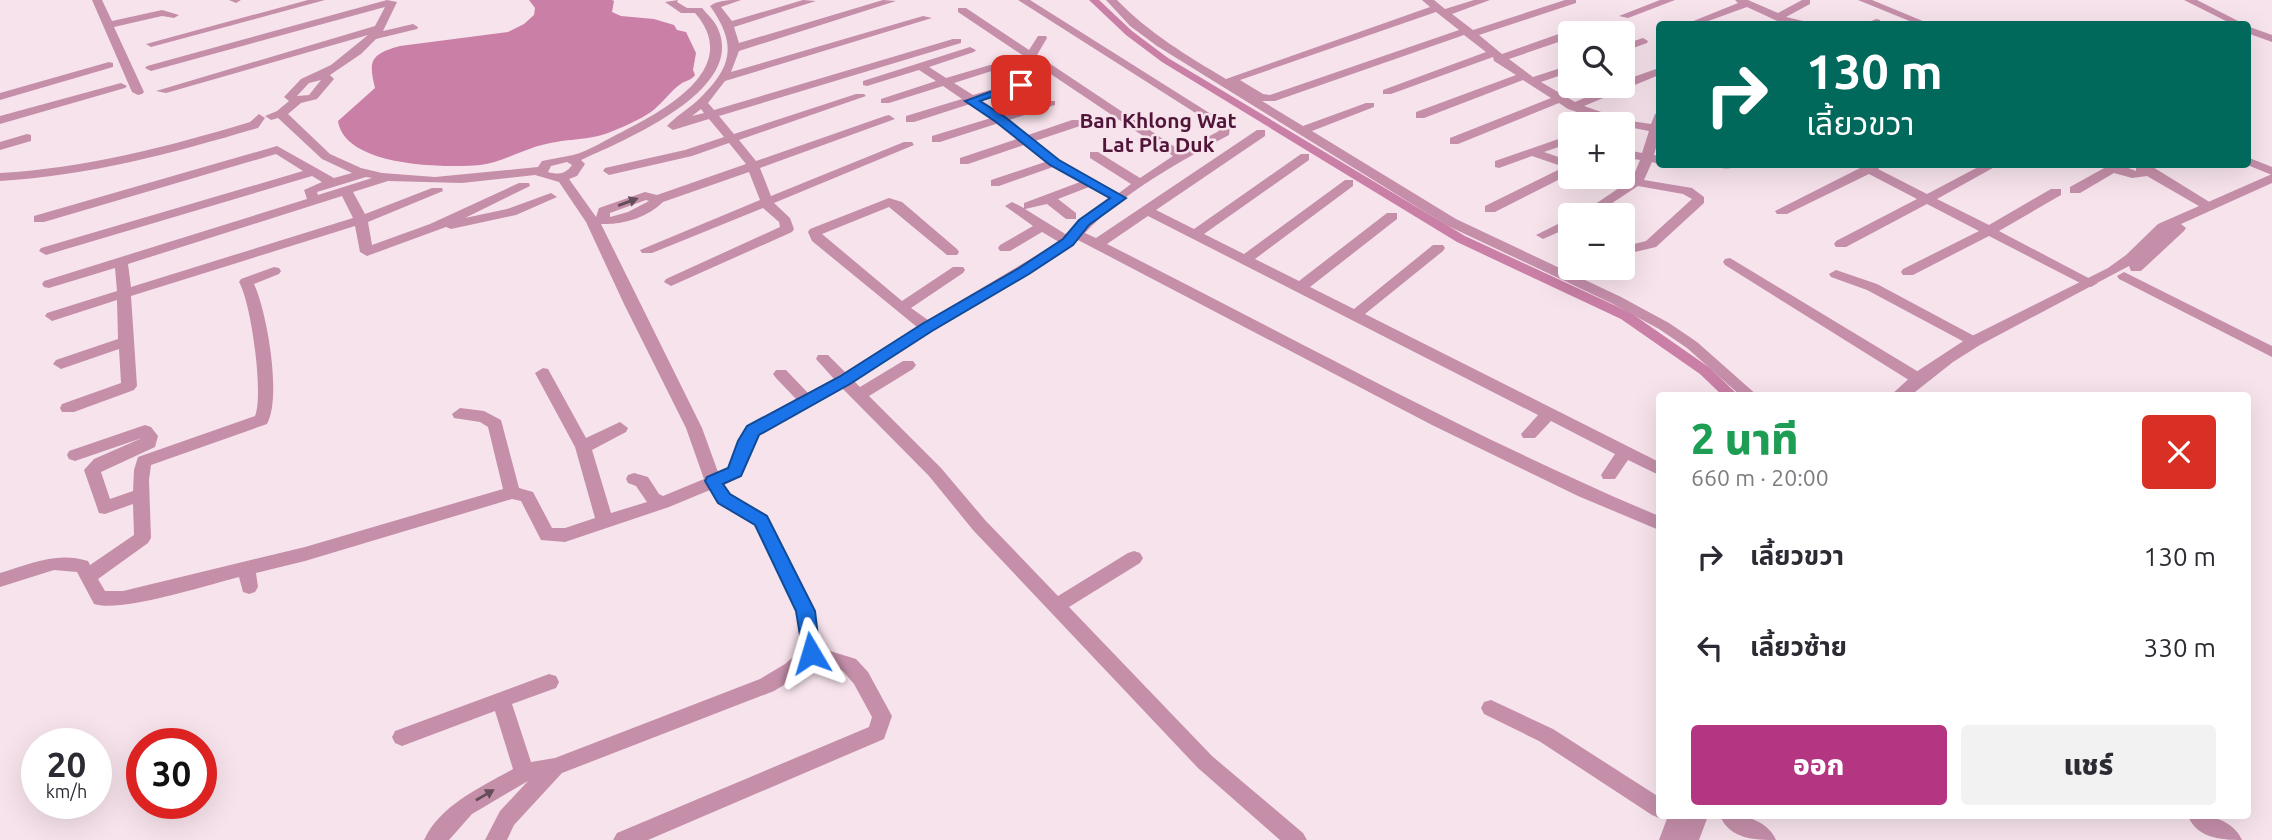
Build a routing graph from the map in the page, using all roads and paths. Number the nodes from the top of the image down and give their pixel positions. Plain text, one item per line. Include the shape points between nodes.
1 (97, 0) edge
2 (320, 0) edge
3 (673, 0) edge
4 (736, 0) edge
5 (1023, 0) edge
6 (1111, 0) edge
7 (1427, 0) edge
8 (1485, 0) edge
9 (1670, 0) edge
10 (1863, 0) edge
11 (2189, 0) edge
12 (392, 1) edge
13 (811, 1) edge
14 (891, 1) edge
15 (1572, 1) edge
16 (1743, 2) edge
17 (1806, 2) edge
18 (698, 5) edge
19 (962, 10) dead end
20 (1440, 10) junction
21 (174, 15) dead end
22 (1624, 16) dead end
23 (928, 18) dead end
24 (1698, 21) edge
25 (1785, 21) edge
26 (1788, 21) edge
27 (1917, 21) edge
28 (2233, 21) edge
29 (731, 24) junction
30 (109, 25) junction
31 (215, 27) junction
32 (380, 28) junction
33 (2251, 31) edge
34 (1467, 33) junction
35 (1558, 37) edge
36 (1042, 38) dead end
37 (2272, 39) edge
38 (957, 41) dead end
39 (1643, 41) dead end
40 (151, 44) dead end
41 (1635, 44) edge
42 (225, 48) junction
43 (736, 48) junction
44 (970, 50) dead end
45 (1031, 56) junction
46 (1495, 56) junction
47 (109, 65) dead end
48 (920, 66) junction
49 (994, 67) dead end
50 (152, 68) dead end
51 (237, 68) junction
52 (1558, 71) edge
53 (1656, 72) edge
54 (720, 79) junction
55 (1526, 79) junction
56 (1635, 81) edge
57 (867, 83) dead end
58 (944, 83) junction
59 (1021, 85) dead end
60 (121, 86) dead end
61 (162, 91) dead end
62 (138, 92) dead end
63 (1387, 92) dead end
64 (860, 96) dead end
65 (0, 97) edge
66 (1584, 98) edge
67 (885, 101) dead end
68 (971, 101) junction
69 (702, 103) junction
70 (1051, 103) dead end
71 (1568, 103) junction
72 (1370, 105) dead end
73 (281, 114) junction
74 (1420, 115) dead end
75 (711, 116) junction
76 (889, 119) dead end
77 (910, 119) dead end
78 (1001, 119) junction
79 (0, 120) edge
80 (1076, 123) dead end
81 (1656, 124) edge
82 (1301, 131) junction
83 (1261, 133) dead end
84 (1656, 133) edge
85 (27, 138) dead end
86 (734, 139) junction
87 (936, 139) dead end
88 (1028, 140) junction
89 (1454, 141) dead end
90 (1558, 143) edge
91 (908, 145) dead end
92 (0, 146) edge
93 (1531, 152) junction
94 (1094, 155) dead end
95 (1181, 156) junction
96 (1635, 156) edge
97 (1306, 157) dead end
98 (573, 159) junction
99 (1653, 159) edge
100 (964, 161) dead end
101 (1558, 162) edge
102 (1054, 163) junction
103 (2251, 163) edge
104 (1499, 164) dead end
105 (754, 165) junction
106 (1871, 168) edge
107 (1875, 168) edge
108 (1986, 168) edge
109 (2109, 168) edge
110 (541, 170) junction
111 (2141, 170) edge
112 (609, 171) dead end
113 (312, 172) junction
114 (2272, 172) edge
115 (365, 173) junction
116 (1558, 173) edge
117 (393, 176) junction
118 (0, 177) edge
119 (562, 178) junction
120 (2272, 178) edge
121 (1636, 182) junction
122 (333, 183) junction
123 (995, 183) dead end
124 (1088, 183) junction
125 (1349, 183) dead end
126 (1140, 184) junction
127 (524, 186) dead end
128 (2272, 186) edge
129 (2075, 190) dead end
130 (346, 191) junction
131 (437, 191) dead end
132 (2056, 192) dead end
133 (551, 197) dead end
134 (1119, 198) junction
135 (1049, 199) junction
136 (1927, 199) junction
137 (766, 200) junction
138 (314, 201) junction
139 (1607, 203) edge
140 (2207, 205) junction
141 (1012, 206) dead end
142 (1029, 206) dead end
143 (1490, 209) dead end
144 (1147, 210) junction
145 (1782, 211) dead end
146 (1071, 216) dead end
147 (1392, 216) dead end
148 (39, 219) dead end
149 (360, 220) junction
150 (598, 220) junction
151 (435, 226) junction
152 (1042, 226) junction
153 (1558, 228) edge
154 (1989, 231) junction
155 (1194, 235) junction
156 (1543, 236) dead end
157 (1072, 238) junction
158 (1097, 244) junction
159 (1841, 244) dead end
160 (1438, 248) dead end
161 (1635, 248) edge
162 (647, 250) dead end
163 (46, 251) dead end
164 (952, 252) dead end
165 (1245, 260) junction
166 (121, 261) junction
167 (1730, 262) dead end
168 (958, 270) dead end
169 (274, 271) dead end
170 (1024, 271) junction
171 (1909, 272) dead end
172 (1836, 274) dead end
173 (2124, 276) junction
174 (671, 282) dead end
175 (2091, 283) junction
176 (49, 284) dead end
177 (1299, 288) junction
178 (126, 292) junction
179 (901, 308) junction
180 (51, 316) dead end
181 (1354, 316) junction
182 (927, 327) junction
183 (1973, 341) junction
184 (124, 342) junction
185 (2272, 352) edge
186 (822, 359) dead end
187 (61, 364) dead end
188 (908, 365) dead end
189 (543, 373) dead end
190 (781, 374) dead end
191 (1917, 378) junction
192 (845, 380) junction
193 (1746, 392) edge
194 (1902, 392) edge
195 (1916, 392) edge
196 (858, 395) junction
197 (807, 401) junction
198 (68, 408) dead end
199 (460, 414) dead end
200 (1548, 414) junction
201 (620, 428) dead end
202 (1529, 435) dead end
203 (583, 447) junction
204 (1625, 452) junction
205 (75, 455) dead end
206 (1656, 468) edge
207 (1609, 475) dead end
208 (635, 479) dead end
209 (713, 481) junction
210 (512, 493) junction
211 (141, 494) junction
212 (663, 503) junction
213 (605, 522) junction
214 (1656, 522) edge
215 (1134, 558) dead end
216 (247, 568) junction
217 (87, 577) junction
218 (0, 580) edge
219 (249, 587) dead end
220 (1056, 606) junction
221 (811, 653) junction
222 (549, 682) dead end
223 (501, 700) junction
224 (1491, 708) dead end
225 (402, 737) dead end
226 (555, 768) junction
227 (524, 772) junction
228 (1656, 808) edge
229 (1734, 819) edge
230 (2202, 819) edge
231 (435, 840) edge
232 (496, 840) edge
233 (624, 840) edge
234 (1296, 840) edge
235 (1765, 840) edge
236 (2231, 840) edge

1 - 30 street
2 - 31 street
3 - 18 street via 670,2 685,11
4 - 29 street via 715,6
5 - 95 street via 1224,126 1225,132
6 - 82 street via 1161,44
7 - 20 street
8 - 20 street
9 - 22 street
10 - 27 street
11 - 28 street
12 - 32 street
12 - 42 street
13 - 29 street
14 - 43 street
15 - 34 street
16 - 24 street
16 - 25 street
17 - 26 street
18 - 98 street via 717,45 709,71 697,87 643,126
19 - 45 street
20 - 34 street
20 - 34 street via 1231,79 1271,99
21 - 30 street via 162,13
23 - 54 street
29 - 43 street
30 - 62 street
31 - 40 street
31 - 42 street
32 - 32 street via 414,22 394,22
32 - 51 street
32 - 73 street via 322,75 306,79 290,97 297,101
33 - 37 street
34 - 46 street
35 - 46 street
36 - 45 street
38 - 75 street
39 - 41 street
42 - 50 street
42 - 51 street
43 - 54 street
44 - 48 street
45 - 95 street
46 - 55 street
46 - 63 street
47 - 65 street
48 - 57 street
48 - 58 street
49 - 58 street
51 - 61 street
52 - 55 street
53 - 56 street
54 - 69 street
55 - 71 street
55 - 74 street
58 - 67 street
58 - 68 street
59 - 68 street
60 - 79 street
64 - 86 street
66 - 71 street
68 - 77 street
68 - 78 street
69 - 75 street
69 - 75 street via 673,126
70 - 78 street
71 - 81 street via 1613,121
71 - 89 street
72 - 82 street
73 - 115 street via 331,159
73 - 118 street via 113,164
75 - 86 street
76 - 105 street
78 - 87 street
78 - 88 street
80 - 88 street
82 - 193 street via 1451,222 1648,317 1692,345
83 - 144 street
84 - 99 street
85 - 92 street
86 - 105 street
86 - 112 street
88 - 100 street
88 - 102 street
90 - 93 street
91 - 137 street
93 - 101 street
93 - 104 street
94 - 126 street
95 - 126 street
96 - 99 street
97 - 155 street
98 - 110 street via 557,159
98 - 119 street via 579,164 577,170
99 - 121 street
102 - 123 street
102 - 124 street
103 - 114 street
105 - 137 street
105 - 150 street via 658,199 653,206 612,221
106 - 145 street
107 - 136 street
108 - 136 street
109 - 129 street
110 - 117 street via 436,181
110 - 119 street via 547,178
111 - 140 street via 2174,193
113 - 122 street
113 - 148 street via 277,150
113 - 163 street
115 - 117 street
115 - 122 street
116 - 143 street
117 - 130 street
119 - 150 street
120 - 140 street
121 - 139 street
121 - 161 street via 1687,191 1699,200 1651,244
122 - 138 street via 310,190
124 - 134 street
124 - 135 street
125 - 165 street
126 - 134 street
127 - 151 street
128 - 140 street
130 - 138 street
130 - 149 street
131 - 149 street
132 - 154 street
133 - 151 street via 480,220
134 - 157 street via 1084,223
135 - 142 street
135 - 146 street
136 - 154 street
136 - 159 street
137 - 162 street
137 - 174 street via 787,229
138 - 166 street
140 - 173 street
140 - 175 street via 2163,227 2131,258
141 - 152 street
144 - 155 street
144 - 158 street
147 - 177 street
149 - 151 street via 368,259
149 - 178 street
150 - 209 street via 694,428
152 - 157 street
152 - 170 street via 1008,254
153 - 156 street
154 - 171 street
154 - 175 street
155 - 165 street
157 - 158 street
157 - 170 street
158 - 214 street via 1511,457
160 - 181 street
164 - 179 street via 889,202 815,232
165 - 177 street
166 - 176 street
166 - 178 street
167 - 191 street
168 - 179 street
169 - 211 street via 246,282 265,378 265,414 261,420 225,434 147,458 142,463
170 - 182 street
172 - 183 street via 1872,287
173 - 185 street
173 - 195 street via 1979,347
175 - 183 street
177 - 181 street
178 - 180 street
178 - 184 street
179 - 182 street
181 - 200 street
182 - 192 street
183 - 191 street
184 - 187 street
184 - 198 street via 129,386
186 - 192 street
188 - 196 street
189 - 203 street
190 - 197 street
191 - 194 street
192 - 196 street
192 - 197 street
196 - 220 street
197 - 209 street via 753,430 735,472
199 - 210 street via 484,417 495,424
200 - 202 street
200 - 204 street
201 - 203 street
203 - 213 street
204 - 206 street
204 - 207 street
205 - 211 street via 145,431 149,443 92,470 105,508
208 - 212 street
209 - 212 street
209 - 221 street via 724,499 761,521 806,611
210 - 213 street via 527,496 547,535 565,535
210 - 216 street
211 - 217 street via 141,540
212 - 213 street
215 - 220 street
216 - 217 street via 123,598 100,599
216 - 219 street
217 - 218 street via 82,566 54,563
220 - 234 street via 1205,762
221 - 226 street via 767,685
221 - 233 street via 849,665 861,678 882,716 877,733
222 - 223 street
223 - 225 street
223 - 227 street
224 - 228 street via 1546,735
226 - 227 street
226 - 232 street via 506,818
231 -> 227 street via 465,807
229 - 235 street
230 - 236 street

